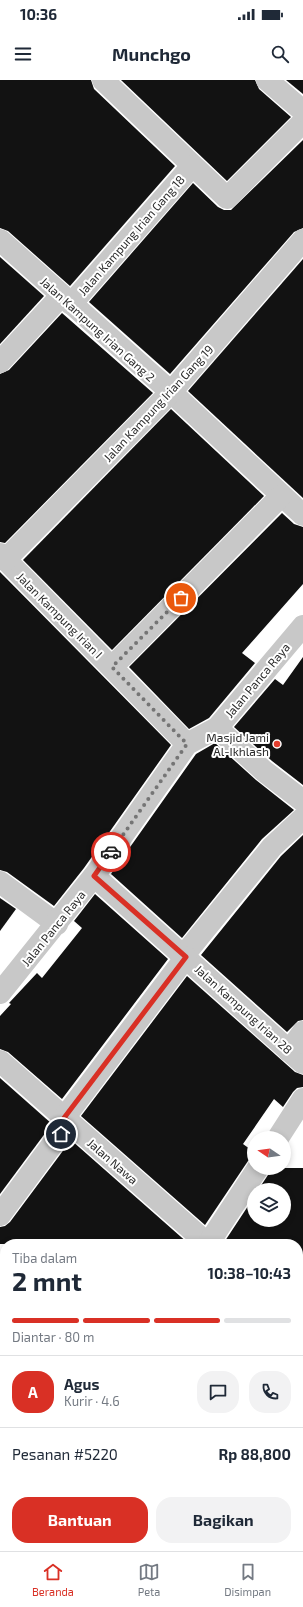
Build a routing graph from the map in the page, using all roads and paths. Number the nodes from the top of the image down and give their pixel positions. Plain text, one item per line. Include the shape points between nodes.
1 (103, 80) edge
2 (267, 80) edge
3 (303, 111) edge
4 (303, 122) edge
5 (192, 166) junction
6 (0, 240) edge
7 (303, 240) edge
8 (66, 300) junction
9 (0, 362) edge
10 (171, 392) junction
11 (281, 496) junction
12 (303, 515) edge
13 (6, 559) edge
14 (303, 626) edge
15 (116, 663) junction
16 (217, 728) junction
17 (187, 744) junction
18 (303, 801) edge
19 (303, 818) edge
20 (94, 876) junction
21 (0, 882) edge
22 (57, 924) junction
23 (185, 956) junction
24 (0, 993) edge
25 (303, 1032) edge
26 (296, 1057) edge
27 (0, 1061) edge
28 (303, 1099) edge
29 (67, 1120) junction
30 (282, 1131) edge
31 (253, 1175) edge
32 (0, 1215) edge
33 (202, 1239) edge
34 (211, 1239) edge

1 - 5 street
2 - 3 street
4 - 5 street via 228,198
5 - 8 street, Jalan Kampung Irian Gang 18
6 - 8 street, Jalan Kampung Irian Gang 2
7 - 10 street, Jalan Kampung Irian Gang 19
8 - 9 street, Jalan Kampung Irian Gang 18
8 - 10 street, Jalan Kampung Irian Gang 2
10 - 11 street, Jalan Kampung Irian Gang 2
10 - 13 street, Jalan Kampung Irian Gang 19
11 - 12 street, Jalan Kampung Irian Gang 2
11 - 15 street
13 - 15 street, Jalan Kampung Irian I
14 - 16 street, Jalan Panca Raya
15 - 17 street, Jalan Kampung Irian I
16 - 17 street, Jalan Panca Raya
16 - 18 street via 264,771
17 - 20 street, Jalan Panca Raya
19 - 23 street via 272,847
20 - 22 street, Jalan Panca Raya
20 - 23 street, Jalan Kampung Irian 28
21 - 22 street
22 - 24 street, Jalan Panca Raya
23 - 26 street, Jalan Kampung Irian 28
23 - 29 street
25 - 26 street
27 - 29 street, Jalan Nawa
28 - 30 street
29 - 32 street
29 - 33 street, Jalan Nawa
31 - 34 street

